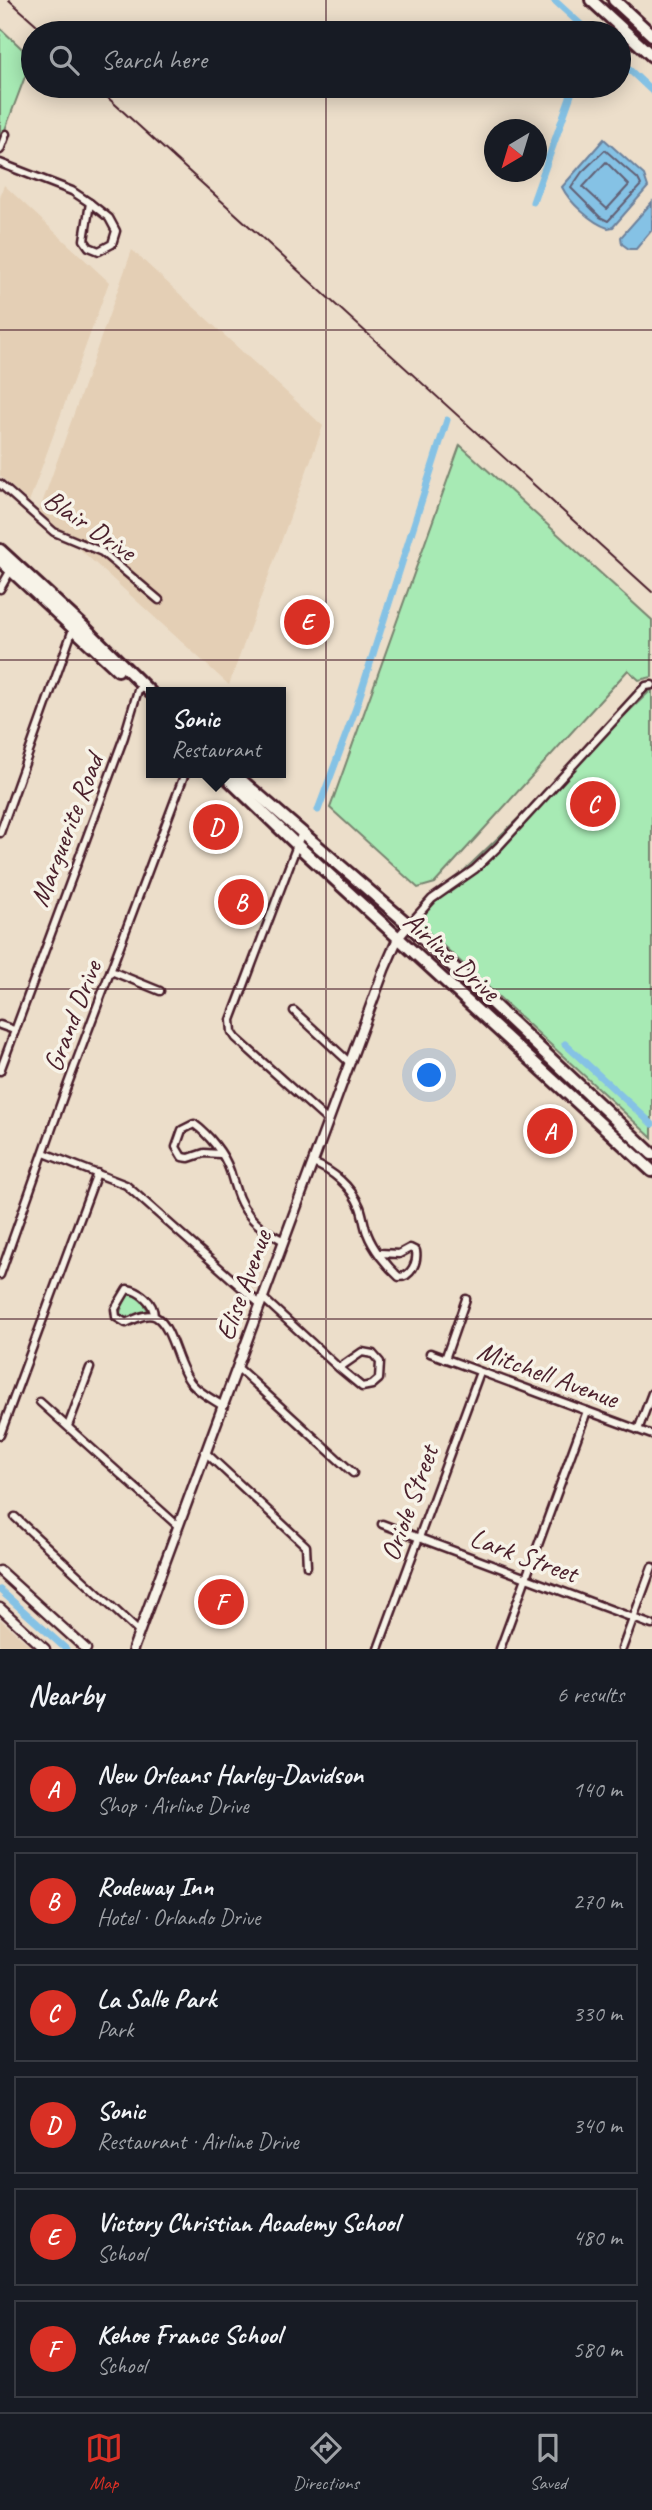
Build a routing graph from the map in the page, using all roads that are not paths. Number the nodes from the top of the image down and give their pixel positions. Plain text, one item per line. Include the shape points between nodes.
1 (591, 0) edge
2 (615, 0) edge
3 (614, 21) edge
4 (652, 35) edge
5 (631, 37) edge
6 (652, 56) edge
7 (6, 134) dead end
8 (0, 150) edge
9 (0, 163) edge
10 (90, 204) junction
11 (0, 484) edge
12 (0, 550) edge
13 (0, 560) edge
14 (13, 567) junction
15 (0, 589) edge
16 (159, 600) dead end
17 (76, 625) junction
18 (652, 685) edge
19 (140, 687) junction
20 (146, 690) edge
21 (146, 695) edge
22 (183, 778) edge
23 (227, 778) edge
24 (239, 778) edge
25 (302, 832) junction
26 (0, 833) edge
27 (296, 844) junction
28 (409, 925) junction
29 (398, 938) junction
30 (111, 971) junction
31 (160, 990) dead end
32 (294, 1011) dead end
33 (0, 1025) edge
34 (14, 1030) junction
35 (539, 1047) junction
36 (528, 1057) junction
37 (350, 1063) junction
38 (0, 1071) edge
39 (328, 1121) junction
40 (44, 1153) junction
41 (220, 1154) junction
42 (652, 1154) edge
43 (313, 1163) junction
44 (652, 1171) edge
45 (97, 1173) junction
46 (284, 1241) junction
47 (380, 1253) junction
48 (0, 1275) edge
49 (466, 1299) dead end
50 (262, 1302) junction
51 (154, 1316) junction
52 (430, 1353) dead end
53 (445, 1359) junction
54 (237, 1367) junction
55 (90, 1368) dead end
56 (339, 1368) junction
57 (480, 1372) junction
58 (652, 1393) edge
59 (40, 1402) dead end
60 (223, 1406) junction
61 (587, 1411) junction
62 (68, 1426) junction
63 (638, 1430) junction
64 (0, 1435) edge
65 (652, 1435) edge
66 (205, 1452) junction
67 (353, 1472) dead end
68 (15, 1517) dead end
69 (382, 1524) dead end
70 (178, 1526) junction
71 (419, 1538) junction
72 (307, 1566) dead end
73 (652, 1567) edge
74 (0, 1571) edge
75 (526, 1578) junction
76 (0, 1608) edge
77 (633, 1618) junction
78 (652, 1625) edge
79 (139, 1632) junction
80 (45, 1649) edge
81 (86, 1649) edge
82 (133, 1649) edge
83 (378, 1649) edge
84 (500, 1649) edge
85 (622, 1649) edge

1 - 3 highway
2 - 4 highway
5 - 6 highway
7 - 8 street
9 - 10 street via 72,191
10 - 10 street via 109,218 117,231 112,244 99,251 84,240
11 - 16 street, Blair Drive via 54,532 102,552
12 - 14 highway
13 - 14 highway
14 - 15 street
14 - 17 highway
17 - 19 highway
17 - 26 street
18 - 28 street via 641,691 498,847 444,889
19 - 20 highway
19 - 21 highway
19 - 34 street, Marguerite Road
22 - 30 street, Grand Drive
23 - 27 highway, Airline Drive
24 - 25 highway, Airline Drive
25 - 27 street
25 - 28 highway, Airline Drive
27 - 29 highway, Airline Drive
27 - 39 street via 231,1020 232,1029 236,1038
28 - 29 street, Elise Avenue
28 - 35 highway, Airline Drive
29 - 36 highway, Airline Drive
29 - 37 street, Elise Avenue
30 - 31 street
30 - 40 street, Grand Drive
32 - 37 street
33 - 34 street
34 - 38 street, Marguerite Road
35 - 36 highway
35 - 42 highway, Airline Drive
36 - 44 highway, Airline Drive
37 - 39 street, Elise Avenue
39 - 43 street, Elise Avenue
40 - 45 street
40 - 48 street, Grand Drive
41 - 41 street via 182,1157 176,1147 182,1130 194,1124
41 - 46 street via 248,1215
43 - 46 street, Elise Avenue
43 - 47 street via 352,1193 366,1232
45 - 50 street via 126,1185
45 - 64 street
46 - 50 street, Elise Avenue
47 - 47 street via 399,1277 409,1274 417,1258 410,1248 399,1254
49 - 53 street
50 - 54 street, Elise Avenue
50 - 56 street
51 - 51 street via 154,1309 134,1290 127,1289 115,1309 116,1317 126,1323
51 - 60 street via 166,1327 191,1383
52 - 53 street, Mitchell Avenue
53 - 57 street, Mitchell Avenue
54 - 60 street, Elise Avenue
54 - 67 street
55 - 62 street
56 - 56 street via 362,1387 379,1379 380,1362 373,1354 362,1352
57 - 61 street, Mitchell Avenue
57 - 71 street, Oriole Street
58 - 63 street
59 - 62 street
60 - 66 street, Elise Avenue
61 - 63 street, Mitchell Avenue
61 - 75 street
62 - 70 street
63 - 65 street, Mitchell Avenue
66 - 70 street, Elise Avenue
66 - 72 street via 306,1546
68 - 79 street
69 - 71 street, Lark Street
70 - 79 street, Elise Avenue
71 - 75 street, Lark Street
71 - 83 street, Oriole Street
73 - 77 street
74 - 81 street
75 - 77 street, Lark Street
75 - 84 street
76 - 80 street
77 - 78 street, Lark Street
77 - 85 street
79 - 82 street, Elise Avenue

